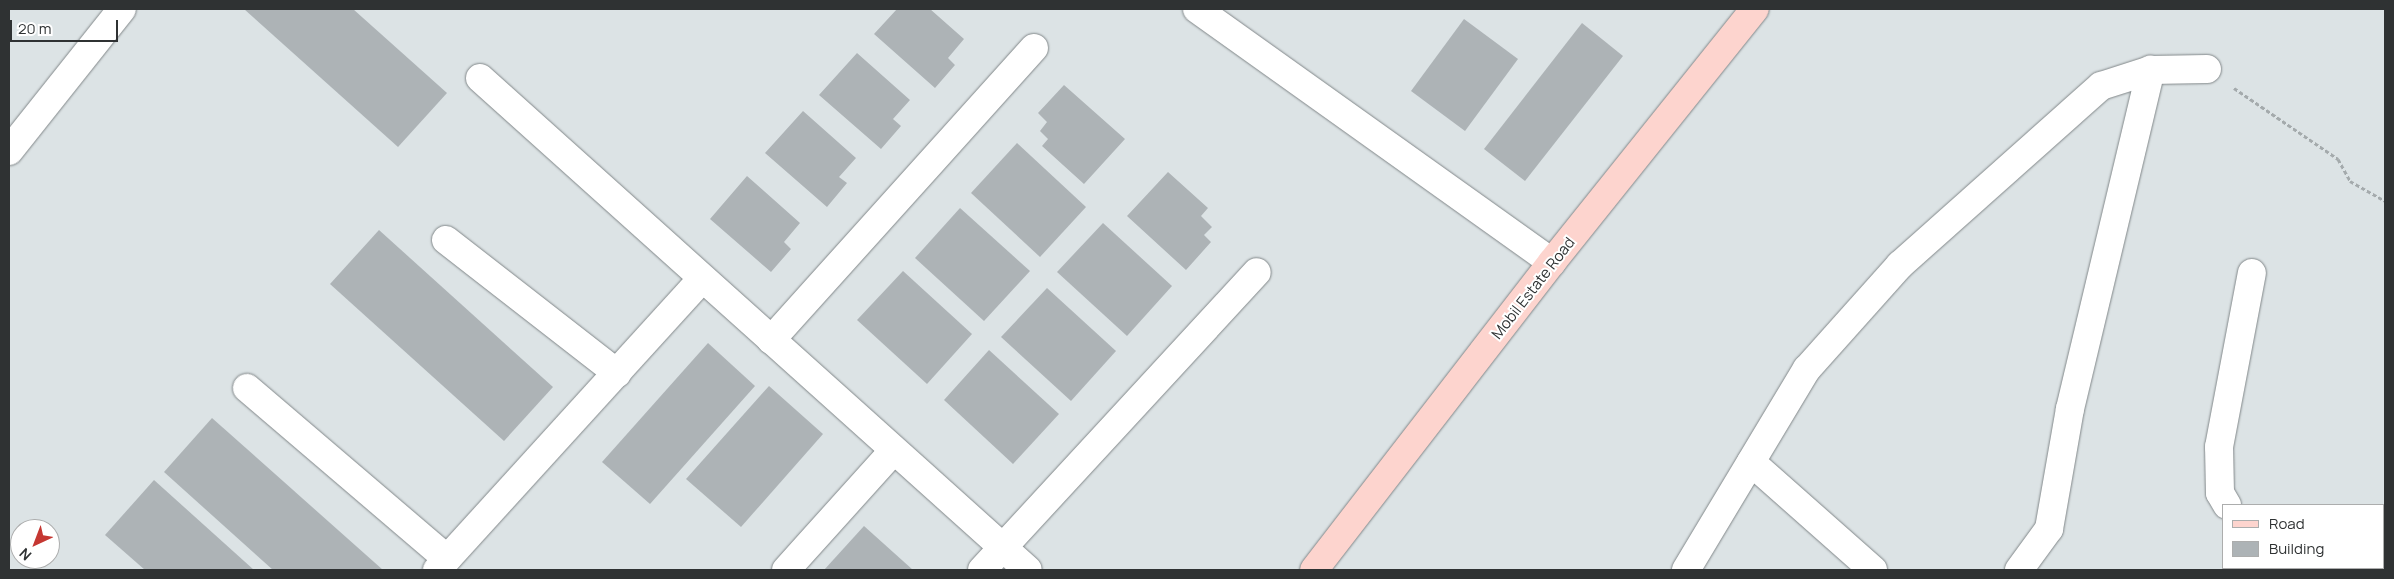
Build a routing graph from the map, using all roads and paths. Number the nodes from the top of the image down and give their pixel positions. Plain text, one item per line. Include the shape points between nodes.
1 (122, 9) edge
2 (1197, 9) edge
3 (1755, 9) edge
4 (1034, 48) dead end
5 (2207, 69) joint
6 (2151, 70) junction
7 (480, 78) dead end
8 (18, 121) edge
9 (9, 151) edge
10 (2385, 202) edge
11 (446, 240) dead end
12 (1552, 262) junction
13 (1257, 272) dead end
14 (2252, 273) dead end
15 (702, 279) junction
16 (771, 340) junction
17 (617, 373) junction
18 (247, 388) dead end
19 (894, 450) junction
20 (1751, 462) junction
21 (2226, 504) edge
22 (1002, 547) junction
23 (442, 565) edge
24 (786, 570) edge
25 (982, 570) edge
26 (1028, 570) edge
27 (1314, 570) edge
28 (1686, 570) edge
29 (1873, 570) edge
30 (2020, 570) edge

1 - 8 street
2 - 12 street
3 - 12 main road, Mobil Estate Road
4 - 16 street
5 - 6 street
5 - 10 path via 2338,159 2350,181
6 - 20 street via 2101,86 1900,265 1807,369
6 - 30 street via 2072,400 2049,529
7 - 15 street
8 - 9 street
11 - 17 street
12 - 27 main road, Mobil Estate Road
13 - 22 street
14 - 21 street via 2219,447 2220,493
15 - 16 street
15 - 17 street
16 - 19 street
17 - 23 street
18 - 23 street
19 - 22 street
19 - 24 street
20 - 28 street
20 - 29 street
22 - 25 street
22 - 26 street

